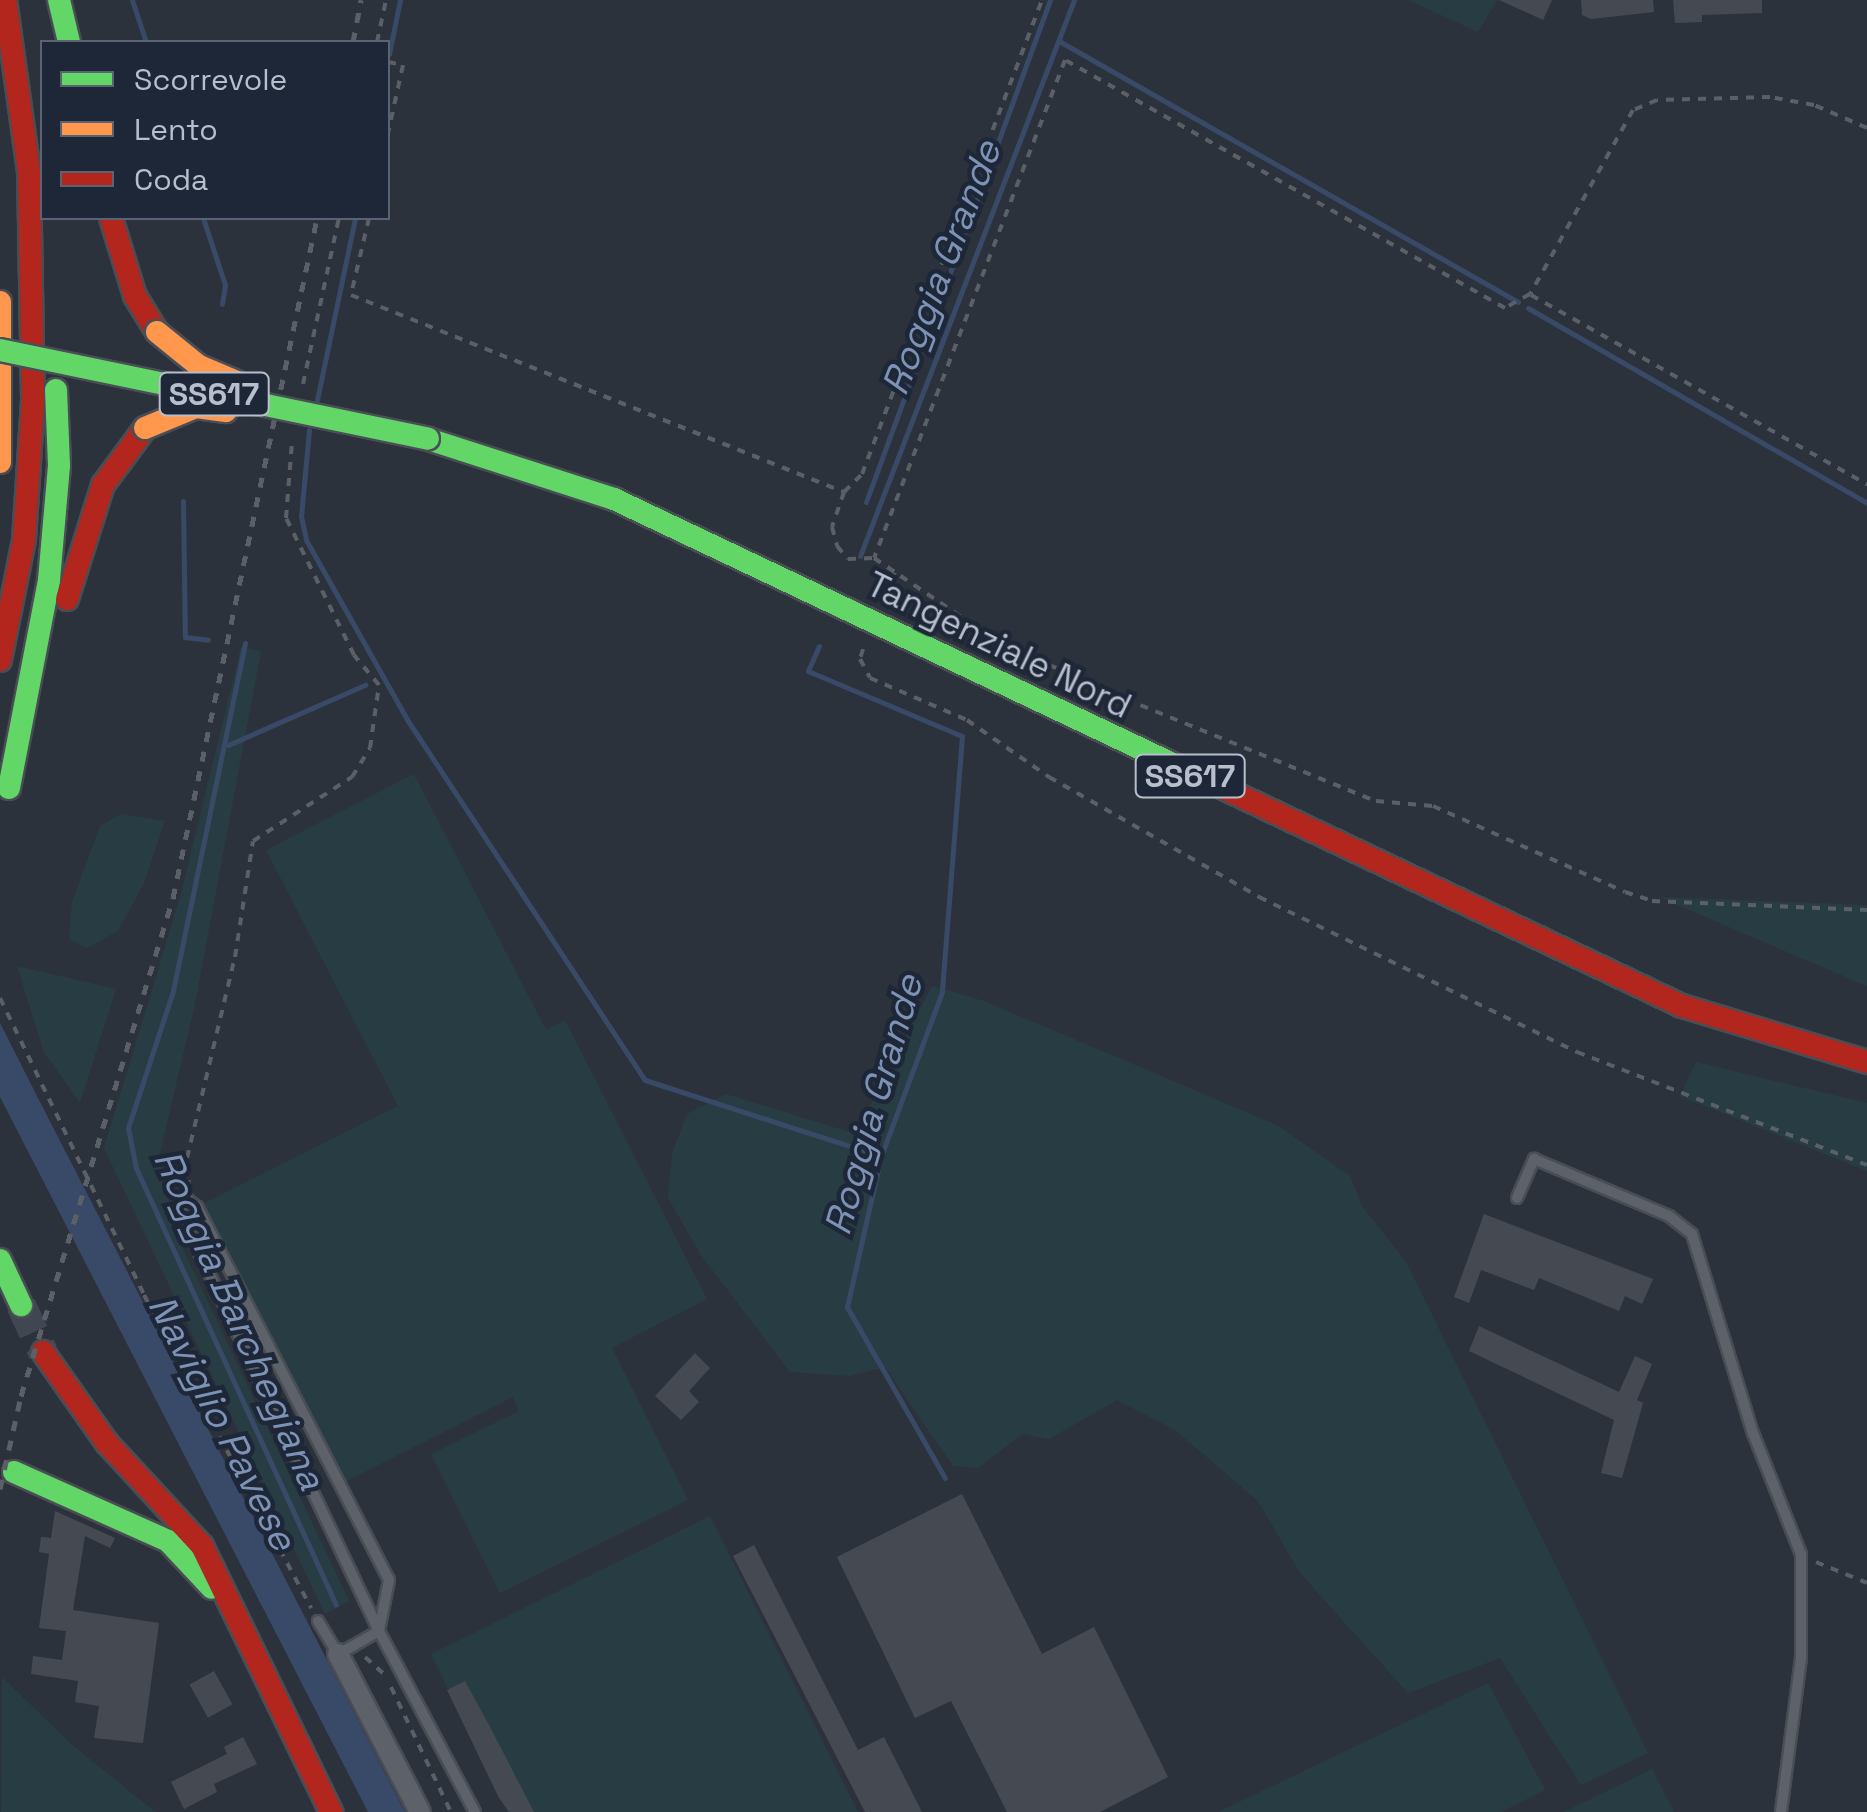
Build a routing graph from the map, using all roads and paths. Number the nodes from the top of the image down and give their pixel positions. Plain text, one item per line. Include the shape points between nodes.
1 (5, 0) edge
2 (59, 0) edge
3 (386, 0) edge
4 (1042, 0) edge
5 (69, 40) edge
6 (377, 40) edge
7 (390, 62) edge
8 (390, 123) edge
9 (1867, 128) edge
10 (30, 172) junction
11 (111, 220) edge
12 (339, 220) edge
13 (369, 220) edge
14 (1530, 294) junction
15 (0, 302) edge
16 (0, 350) edge
17 (300, 397) dead end
18 (294, 432) dead end
19 (428, 439) junction
20 (0, 462) edge
21 (1867, 484) edge
22 (844, 492) junction
23 (874, 558) junction
24 (895, 572) junction
25 (884, 601) dead end
26 (866, 638) dead end
27 (0, 660) edge
28 (9, 788) junction
29 (0, 815) edge
30 (1867, 910) edge
31 (0, 998) edge
32 (1867, 1062) edge
33 (1867, 1166) edge
34 (1517, 1198) dead end
35 (187, 1199) junction
36 (0, 1260) edge
37 (22, 1305) tunnel mouth
38 (43, 1352) tunnel mouth
39 (14, 1472) dead end
40 (152, 1490) junction
41 (132, 1524) junction
42 (1802, 1563) junction
43 (1867, 1583) edge
44 (222, 1597) junction
45 (318, 1621) joint
46 (379, 1631) junction
47 (345, 1650) junction
48 (331, 1812) edge
49 (420, 1812) edge
50 (451, 1812) edge
51 (475, 1812) edge
52 (1781, 1812) edge

1 - 10 main road
2 - 5 main road
3 - 6 path
4 - 22 path via 862,474
7 - 8 path via 402,65
9 - 14 path via 1814,105 1770,96 1657,100 1633,110
10 - 27 main road via 33,399 24,540
10 - 28 main road via 52,345 58,465 49,580
11 - 19 main road, bridge via 135,296 158,332 199,366
12 - 17 path
13 - 22 path via 351,295
14 - 21 path
14 - 23 path via 1505,308 1066,60
15 - 20 main road
16 - 19 main road, SS617, bridge
18 - 35 path via 284,484 286,518 354,654 378,685 370,748 352,777 253,841 235,957 186,1158
19 - 28 main road, bridge via 196,407 145,428 120,454 86,525 42,704
19 - 32 main road, Tangenziale Nord / SS617 via 614,499 1682,1006
22 - 23 path via 832,527 837,546 848,559
23 - 24 path
24 - 25 path
24 - 30 path via 991,637 1096,688 1376,801 1433,806 1624,892 1652,901
26 - 33 path via 860,659 870,678 967,720 1049,777 1259,897 1577,1052
28 - 29 main road
31 - 45 path via 144,1296
34 - 42 lane via 1534,1159 1669,1216 1692,1234
35 - 46 lane via 179,1210
35 - 46 lane via 197,1207 389,1580
36 - 37 main road
38 - 40 main road via 107,1443
39 - 41 main road
40 - 41 lane
40 - 44 main road via 202,1546
41 - 44 main road via 168,1542
42 - 43 path via 1822,1562
42 - 52 lane via 1801,1658
44 - 48 main road
45 - 47 lane
46 - 47 lane
46 - 51 lane
47 - 49 street
47 - 50 path via 384,1674

